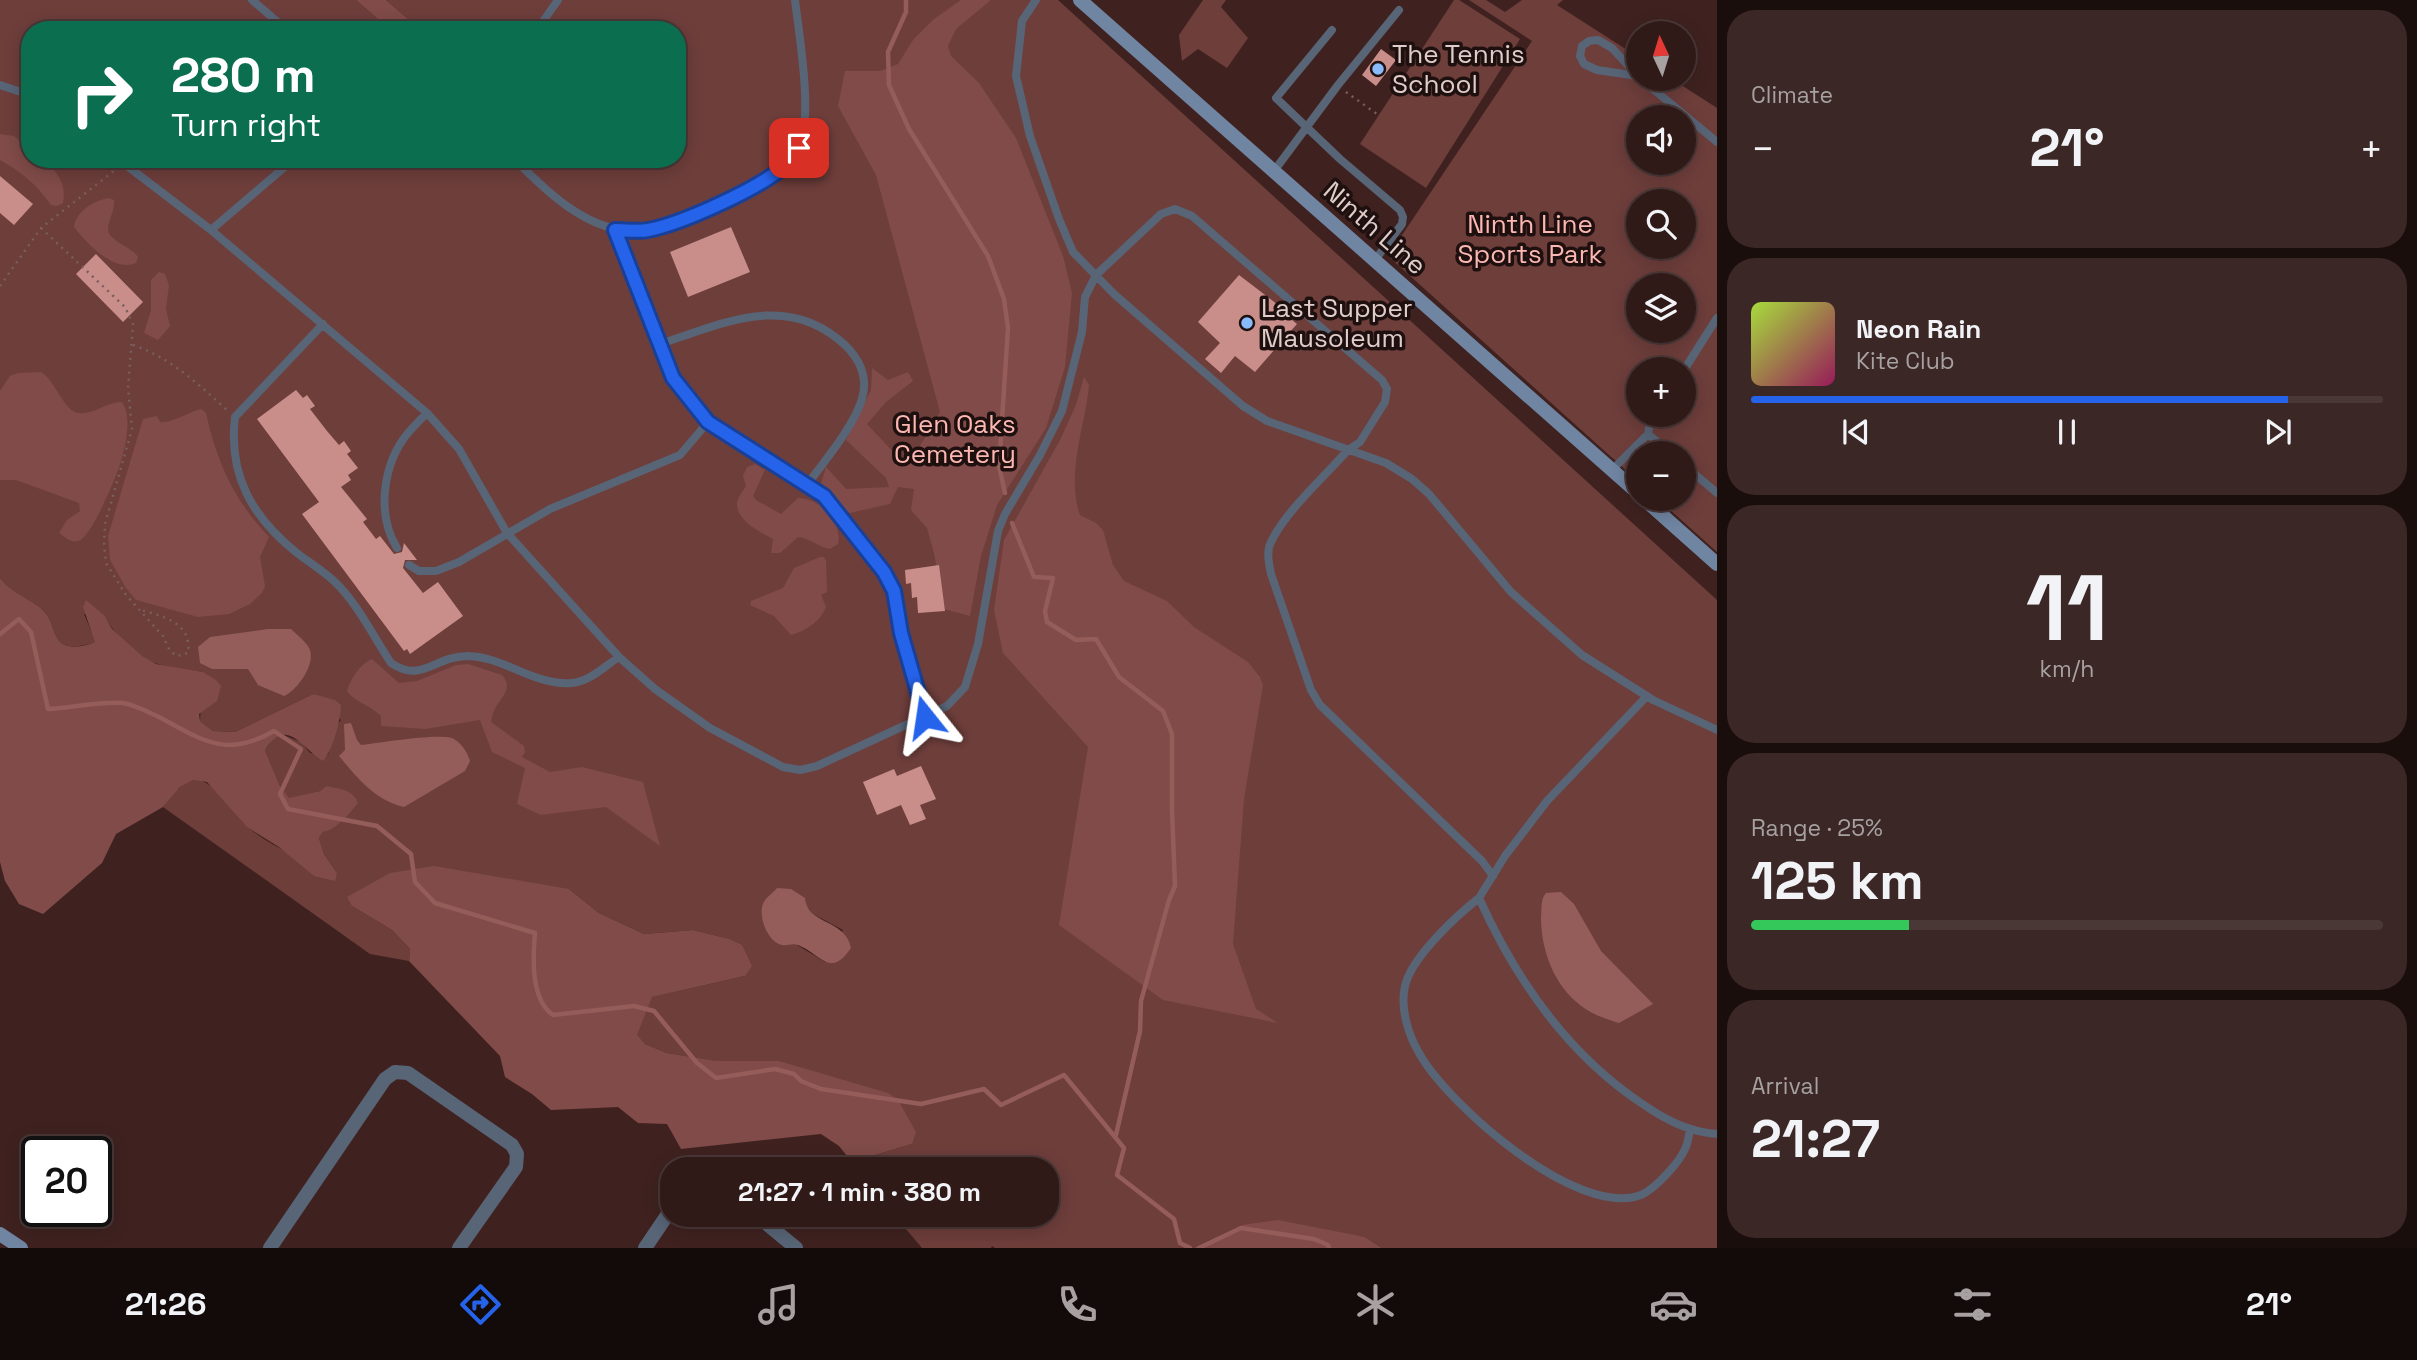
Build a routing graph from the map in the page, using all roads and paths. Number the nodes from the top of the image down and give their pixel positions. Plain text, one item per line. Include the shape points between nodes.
1 (252, 0) edge
2 (558, 0) edge
3 (795, 0) edge
4 (1037, 0) edge
5 (1080, 0) edge
6 (1399, 10) dead end
7 (276, 21) edge
8 (543, 21) edge
9 (1332, 30) dead end
10 (1639, 77) edge
11 (0, 85) edge
12 (1338, 85) junction
13 (1656, 91) edge
14 (21, 92) edge
15 (1377, 114) dead end
16 (1306, 128) junction
17 (1717, 142) edge
18 (113, 168) edge
19 (128, 168) edge
20 (283, 168) edge
21 (523, 168) edge
22 (1273, 171) junction
23 (41, 228) junction
24 (211, 230) junction
25 (615, 230) junction
26 (1375, 260) junction
27 (1096, 275) junction
28 (0, 286) edge
29 (1717, 318) edge
30 (323, 324) junction
31 (660, 344) junction
32 (132, 345) junction
33 (1692, 357) edge
34 (427, 413) junction
35 (235, 417) junction
36 (708, 422) junction
37 (1649, 427) edge
38 (1648, 434) junction
39 (1656, 441) edge
40 (1349, 449) junction
41 (1612, 470) junction
42 (1696, 475) edge
43 (1626, 482) edge
44 (807, 485) junction
45 (1717, 493) edge
46 (1657, 511) edge
47 (506, 534) junction
48 (397, 548) dead end
49 (1717, 564) edge
50 (409, 565) dead end
51 (139, 609) junction
52 (619, 657) junction
53 (1647, 696) junction
54 (925, 717) junction
55 (1717, 730) edge
56 (1493, 876) junction
57 (1479, 898) junction
58 (1690, 1129) junction
59 (1717, 1134) edge
60 (660, 1226) edge
61 (771, 1227) edge
62 (0, 1234) edge
63 (21, 1248) edge
64 (270, 1248) edge
65 (458, 1248) edge
66 (645, 1248) edge
67 (796, 1248) edge

1 - 7 lane
2 - 8 lane
3 - 25 lane via 804,90 799,148 770,176 690,216 647,231
4 - 27 lane via 1022,21 1016,76 1030,136 1059,219 1073,252
5 - 22 main road, Ninth Line
6 - 12 lane
9 - 16 lane via 1276,98
10 - 10 lane via 1605,43 1589,41 1582,46 1584,64
11 - 14 lane
12 - 15 path
12 - 16 lane
13 - 17 lane
16 - 22 lane
16 - 26 lane via 1400,210 1402,224
18 - 23 path
19 - 24 lane
20 - 24 lane
21 - 25 lane via 555,198
22 - 26 main road, Ninth Line
23 - 28 path
23 - 32 path via 125,307 133,324
24 - 30 lane
25 - 31 lane
26 - 41 main road, Ninth Line
27 - 40 lane via 1243,405 1267,421
27 - 40 lane via 1161,214 1175,209 1192,216 1382,380 1387,389 1385,402 1360,442
27 - 54 lane via 1085,297 1082,332 1062,411 998,531 978,644 965,687 947,706
29 - 33 lane
30 - 34 lane
30 - 35 lane
31 - 36 lane via 673,378
31 - 44 lane via 732,320 772,314 821,329 858,358 864,380 862,398 853,419
32 - 35 path via 180,369
32 - 51 path via 128,388 132,429 105,524 104,543 106,563
34 - 47 lane via 459,450
34 - 48 lane via 407,434 386,479 387,528
35 - 52 lane via 235,459 244,489 260,517 341,588 391,663 404,671 419,671 447,658 469,656 537,680 576,683
36 - 44 lane
36 - 47 lane via 680,456 550,509
37 - 38 lane
38 - 39 lane
38 - 41 lane
40 - 53 lane via 1412,479 1511,592 1582,655
40 - 56 lane via 1270,543 1271,574 1320,705
41 - 43 main road, Ninth Line
42 - 45 lane
44 - 54 lane via 824,496 894,591
46 - 49 main road
47 - 50 lane via 436,571 419,571
47 - 52 lane
51 - 51 path via 178,623 188,635 188,653 177,656 170,651
52 - 54 lane via 710,728 783,767 817,766
53 - 55 lane
53 - 56 lane via 1547,801
56 - 57 lane
57 - 58 lane via 1528,989 1579,1054 1631,1096 1668,1121
57 - 58 lane via 1415,962 1404,990 1406,1020 1418,1051 1467,1112 1551,1174 1599,1195 1624,1198 1640,1195 1661,1181 1685,1151
58 - 59 lane
60 - 66 street
61 - 67 street
62 - 63 main road
64 - 65 street via 385,1079 395,1072 408,1073 512,1145 517,1154 516,1167

